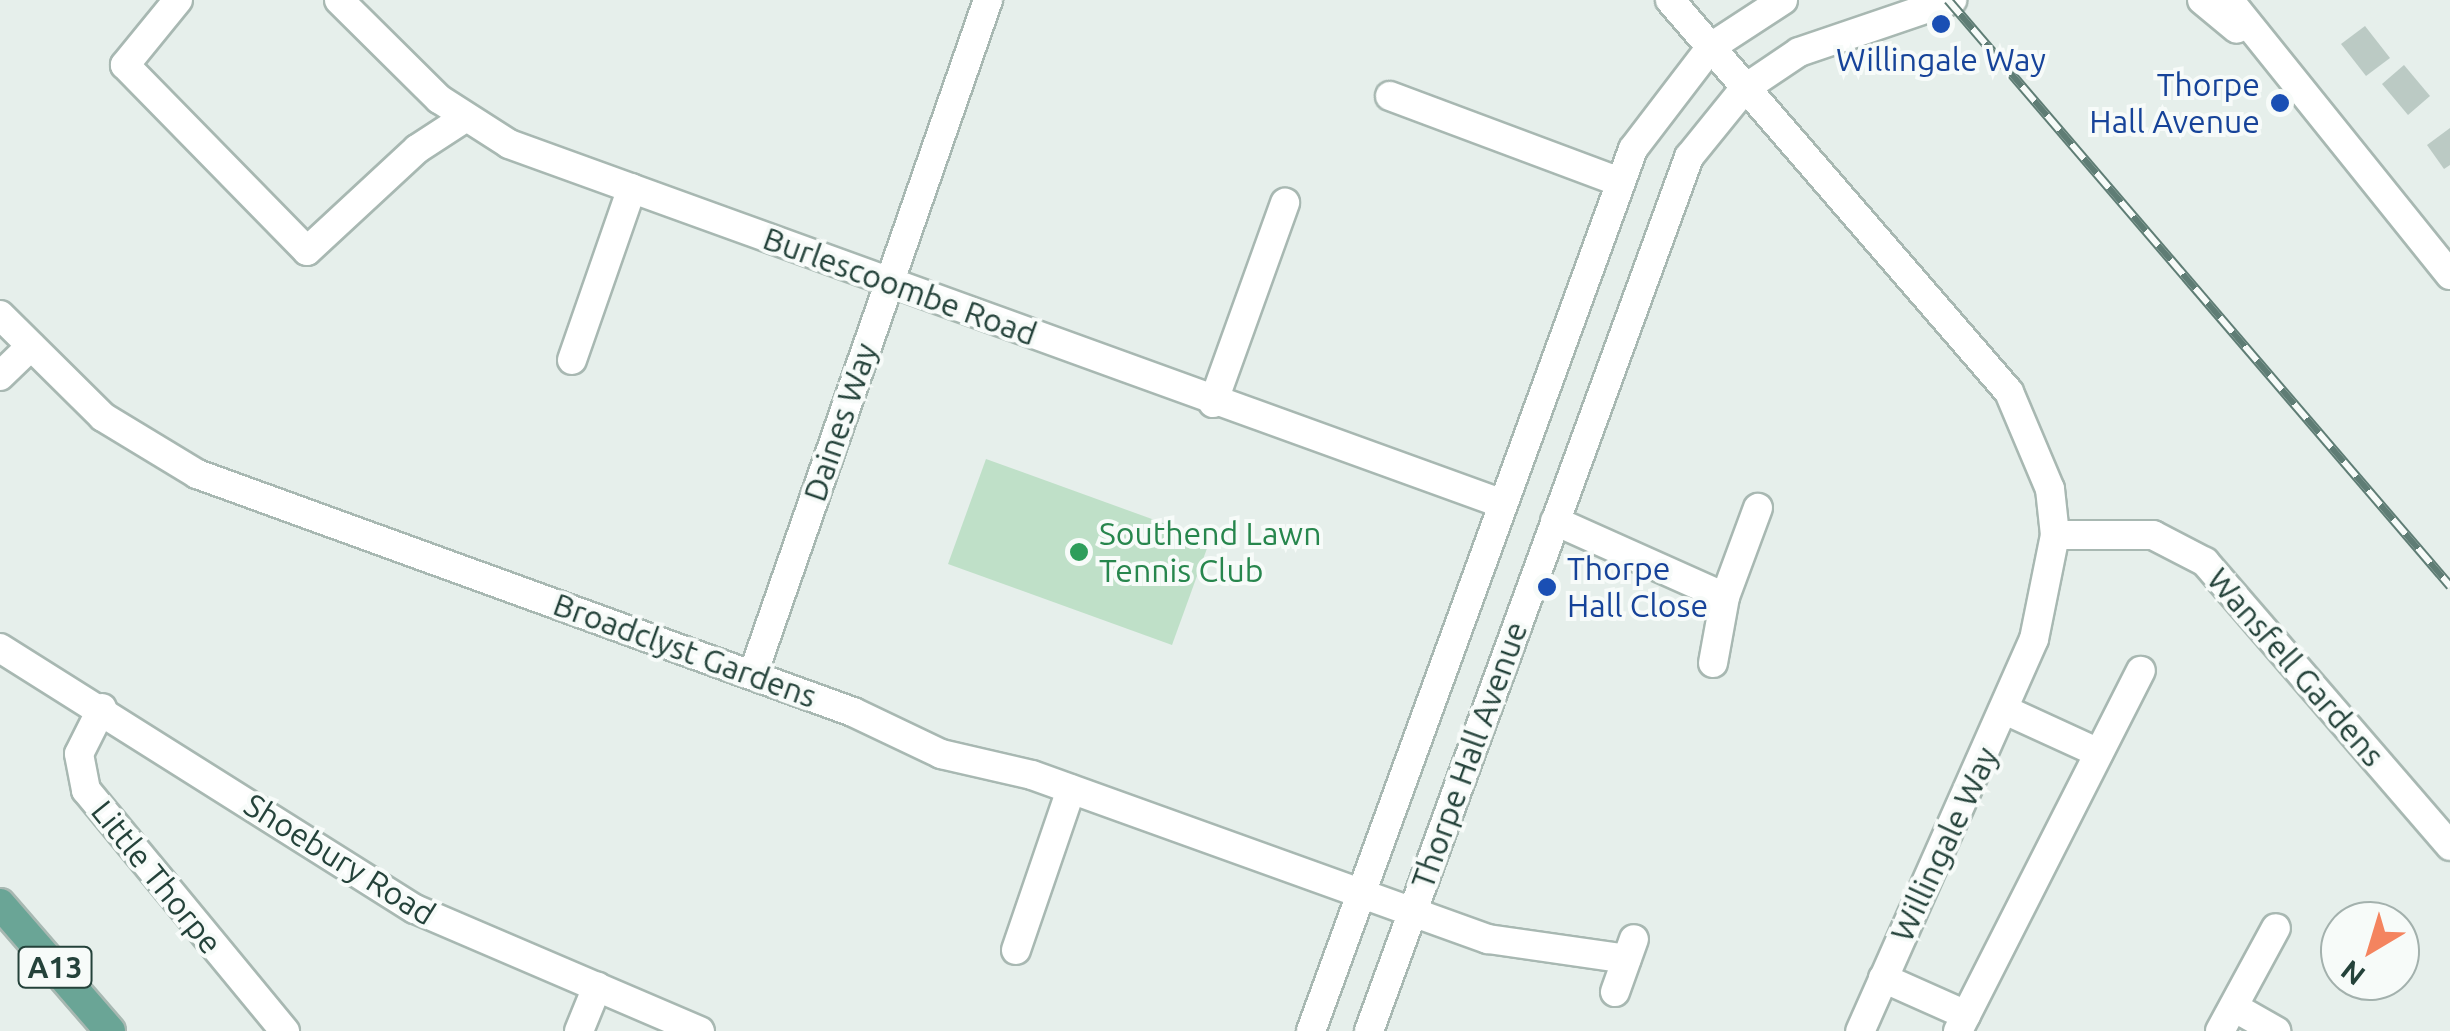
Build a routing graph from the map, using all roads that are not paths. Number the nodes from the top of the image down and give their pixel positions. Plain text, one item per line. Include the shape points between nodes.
1 (178, 0) edge
2 (988, 0) edge
3 (1670, 0) edge
4 (1783, 0) edge
5 (1952, 0) edge
6 (2202, 0) edge
7 (2229, 0) edge
8 (356, 6) edge
9 (1711, 47) junction
10 (2260, 50) junction
11 (1744, 89) junction
12 (1390, 96) dead end
13 (463, 119) junction
14 (1620, 182) junction
15 (632, 188) junction
16 (1285, 203) dead end
17 (2450, 274) edge
18 (888, 280) junction
19 (0, 315) edge
20 (31, 346) junction
21 (572, 360) dead end
22 (0, 376) edge
23 (1213, 403) junction
24 (1503, 504) junction
25 (1758, 508) dead end
26 (1554, 521) junction
27 (2056, 535) junction
28 (1725, 597) junction
29 (0, 648) edge
30 (1712, 663) dead end
31 (2141, 671) dead end
32 (753, 674) junction
33 (102, 708) junction
34 (2005, 710) junction
35 (2099, 753) junction
36 (1070, 790) junction
37 (2450, 846) edge
38 (1361, 892) junction
39 (0, 904) edge
40 (1413, 910) junction
41 (2276, 928) dead end
42 (1016, 950) dead end
43 (1883, 978) junction
44 (597, 986) junction
45 (1614, 992) dead end
46 (2239, 1010) junction
47 (1962, 1023) edge
48 (110, 1031) edge
49 (285, 1031) edge
50 (579, 1031) edge
51 (700, 1031) edge
52 (1311, 1031) edge
53 (1369, 1031) edge
54 (1860, 1031) edge
55 (2220, 1031) edge
56 (2276, 1031) edge

1 - 13 street via 125,65 301,248
2 - 18 street, Daines Way
3 - 9 street, Willingale Way
4 - 9 street, Thorpe Hall Avenue
5 - 11 street, Thorpe Hall Avenue via 1799,52
6 - 10 street
7 - 10 street
8 - 13 street, Burlescoombe Road
9 - 11 street, Willingale Way
9 - 14 street, Thorpe Hall Avenue via 1654,114
10 - 17 street
11 - 26 street, Thorpe Hall Avenue via 1697,146 1670,200
11 - 27 street, Willingale Way via 2009,392 2050,489
12 - 14 street
13 - 15 street, Burlescoombe Road
14 - 24 street, Thorpe Hall Avenue
15 - 18 street, Burlescoombe Road
15 - 21 street
16 - 23 street
18 - 23 street, Burlescoombe Road
18 - 32 street, Daines Way
19 - 20 street, Broadclyst Gardens
20 - 22 street
20 - 32 street, Broadclyst Gardens via 125,434 197,474
23 - 24 street, Burlescoombe Road
24 - 38 street, Thorpe Hall Avenue
25 - 28 street
26 - 28 street
26 - 40 street, Thorpe Hall Avenue
27 - 34 street, Willingale Way via 2042,609
27 - 37 street, Wansfell Gardens via 2152,535 2205,562
28 - 30 street
29 - 33 street, Shoebury Road
31 - 35 street, Willingale Way
32 - 36 street, Broadclyst Gardens via 941,754
33 - 44 street, Shoebury Road via 415,909
33 - 49 street, Little Thorpe via 78,754 86,790
34 - 35 street, Willingale Way
34 - 43 street, Willingale Way
35 - 47 street, Willingale Way
36 - 38 street, Broadclyst Gardens
36 - 42 street
38 - 40 street, Broadclyst Gardens
38 - 52 street, Thorpe Hall Avenue
39 - 48 main road, A13
40 - 45 street, Broadclyst Gardens via 1518,946 1630,949
40 - 53 street, Thorpe Hall Avenue
41 - 46 street via 2257,948
43 - 47 street, Willingale Way
43 - 54 street, Willingale Way
44 - 50 street
44 - 51 street, Shoebury Road
46 - 55 street
46 - 56 street

